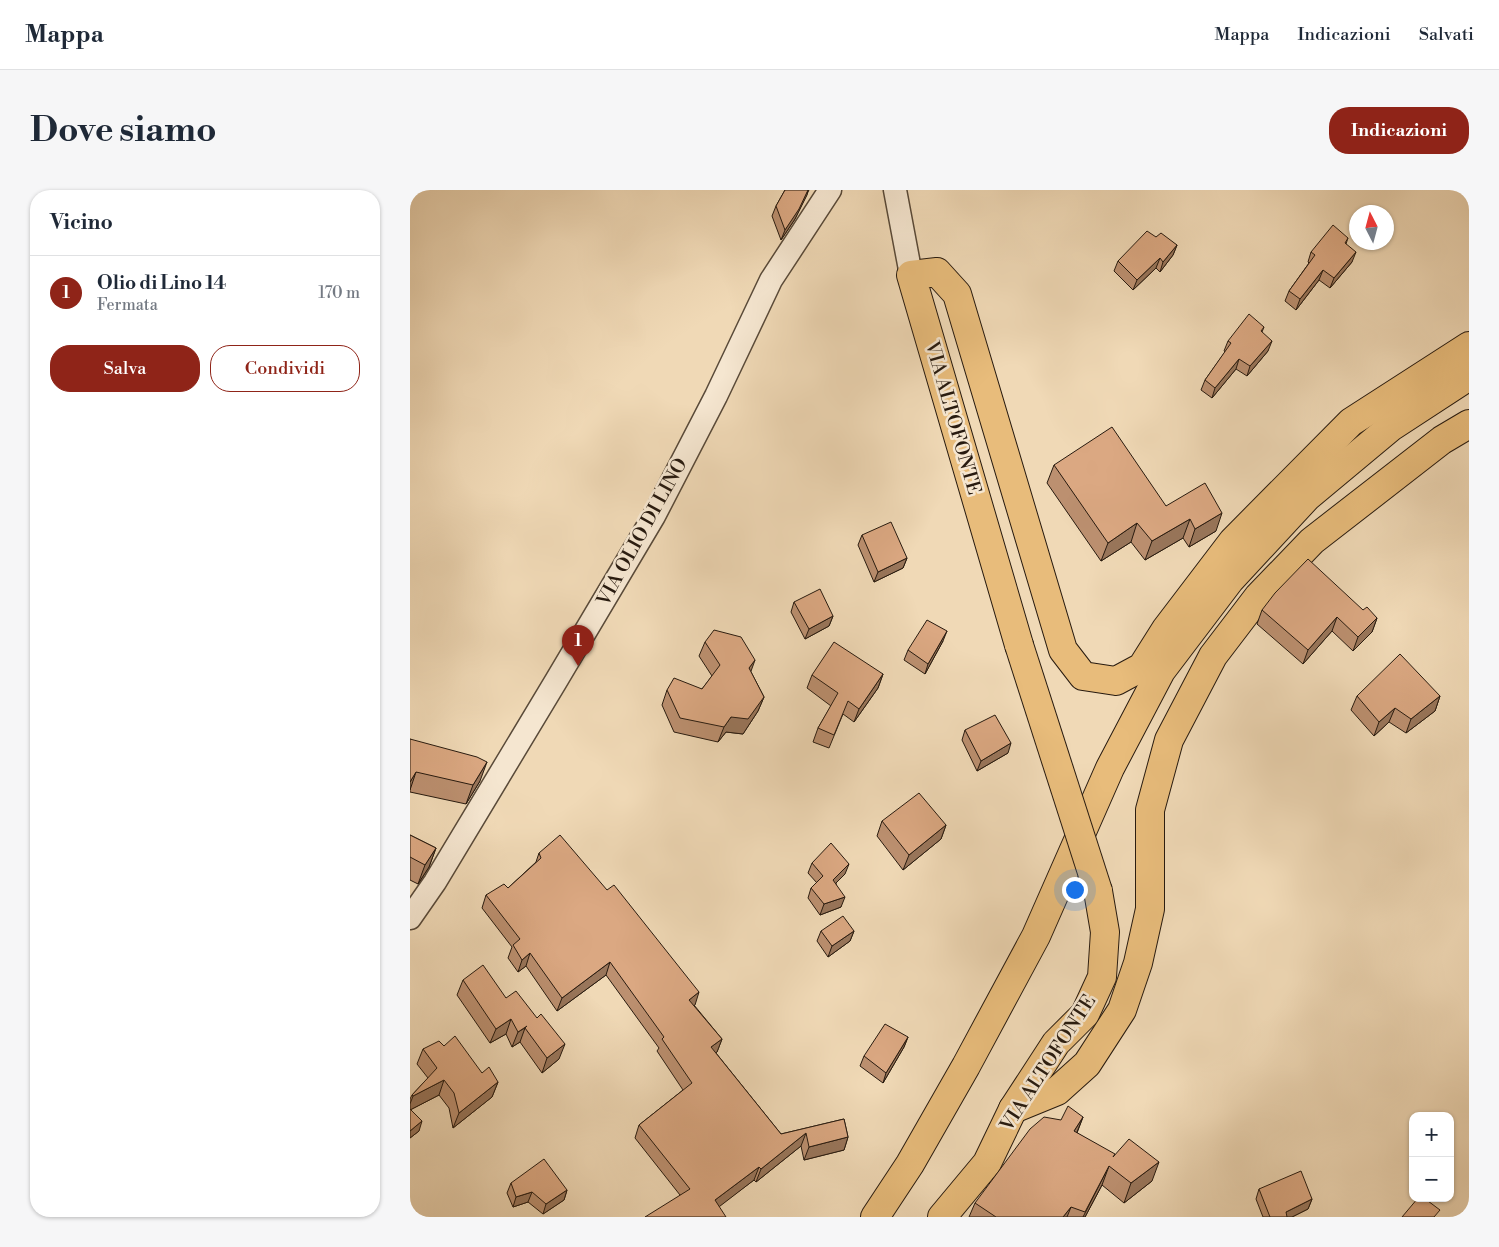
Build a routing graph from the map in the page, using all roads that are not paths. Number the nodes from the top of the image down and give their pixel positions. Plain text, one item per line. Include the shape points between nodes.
1 (830, 190) edge
2 (896, 190) edge
3 (911, 275) junction
4 (1469, 346) edge
5 (1469, 376) edge
6 (1469, 424) edge
7 (410, 918) edge
8 (1013, 1109) junction
9 (874, 1217) edge
10 (942, 1217) edge

1 - 7 street, VIA OLIO DI LINO via 771,280 654,516 435,882
2 - 3 street, VIA ALTOFONTE
3 - 4 main road via 937,272 957,294 1063,650 1083,676 1116,681 1142,667 1166,629 1233,541 1351,422
3 - 8 main road, VIA ALTOFONTE, bridge via 1019,645 1098,891 1106,932 1102,977 1085,1014 1056,1043
5 - 9 main road via 1391,427 1307,497 1230,580 1161,671 1110,768 1036,936 910,1164
6 - 8 main road via 1442,440 1312,541 1258,597 1213,656 1169,740 1150,810 1150,909 1138,963 1122,1010 1087,1064 1057,1091
8 - 10 main road, VIA ALTOFONTE via 987,1163

